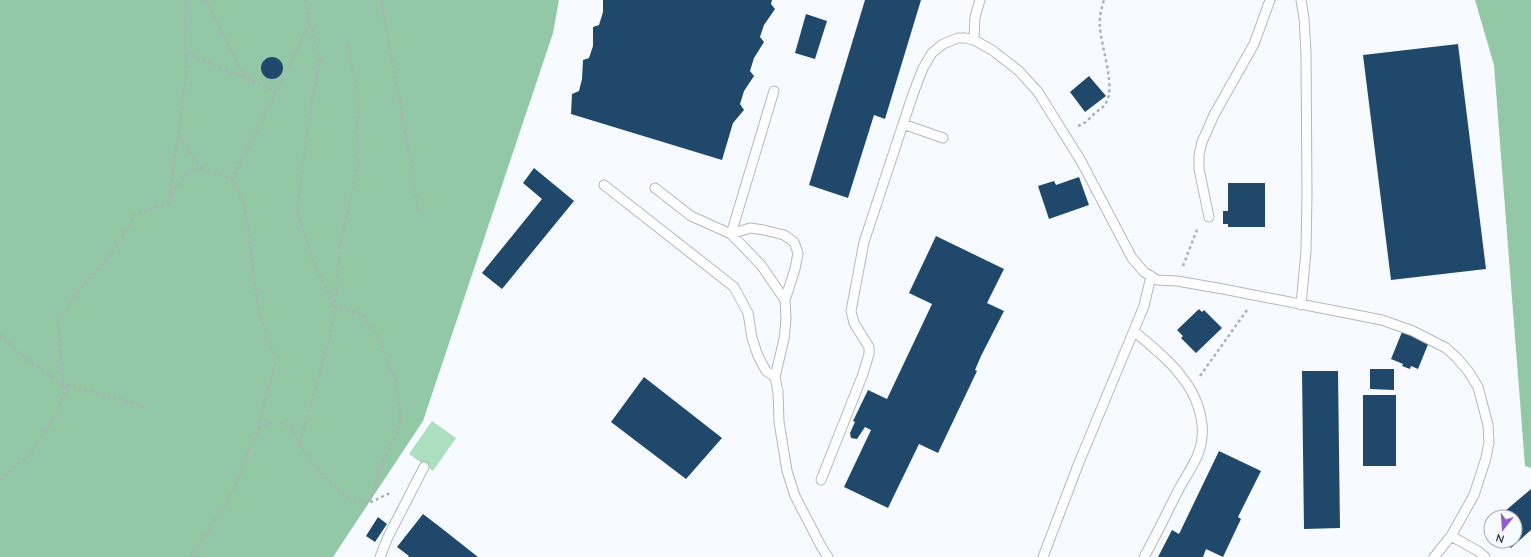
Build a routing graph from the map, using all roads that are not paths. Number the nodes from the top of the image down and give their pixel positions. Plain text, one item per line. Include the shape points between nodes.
1 (980, 0) edge
2 (1270, 0) edge
3 (1301, 0) edge
4 (974, 40) junction
5 (774, 91) dead end
6 (903, 124) junction
7 (943, 138) dead end
8 (604, 184) dead end
9 (655, 188) dead end
10 (1209, 217) dead end
11 (731, 234) junction
12 (1151, 276) junction
13 (785, 300) junction
14 (1301, 304) junction
15 (1134, 331) junction
16 (775, 377) junction
17 (424, 468) dead end
18 (821, 480) dead end
19 (1450, 536) junction
20 (380, 557) edge
21 (828, 557) edge
22 (1043, 557) edge
23 (1144, 557) edge
24 (1434, 557) edge
25 (1485, 557) edge

1 - 4 lane via 975,17
2 - 10 lane via 1254,44 1214,115 1202,142 1199,169
3 - 14 lane via 1306,53 1307,194 1306,251
4 - 6 lane via 958,38 932,53 923,68
4 - 12 lane via 1019,71 1038,92 1082,161 1132,258
5 - 11 lane
6 - 7 lane
6 - 18 lane via 864,242 851,311 854,323 869,347 869,354
8 - 16 lane via 734,287 748,313 758,356 766,371
9 - 11 lane via 691,216
11 - 13 lane via 761,264
11 - 13 lane via 750,228 784,235 794,242 798,253
12 - 14 lane via 1157,280 1177,281
12 - 15 lane via 1144,306
13 - 16 lane via 784,339
14 - 19 lane via 1382,320 1413,331 1446,348 1468,371 1478,387 1488,425 1489,442 1474,495
15 - 22 lane
15 - 23 lane via 1184,380 1194,397 1202,426 1202,438 1192,466
16 - 21 lane via 779,422 795,496
17 - 20 lane
19 - 24 lane
19 - 25 lane

